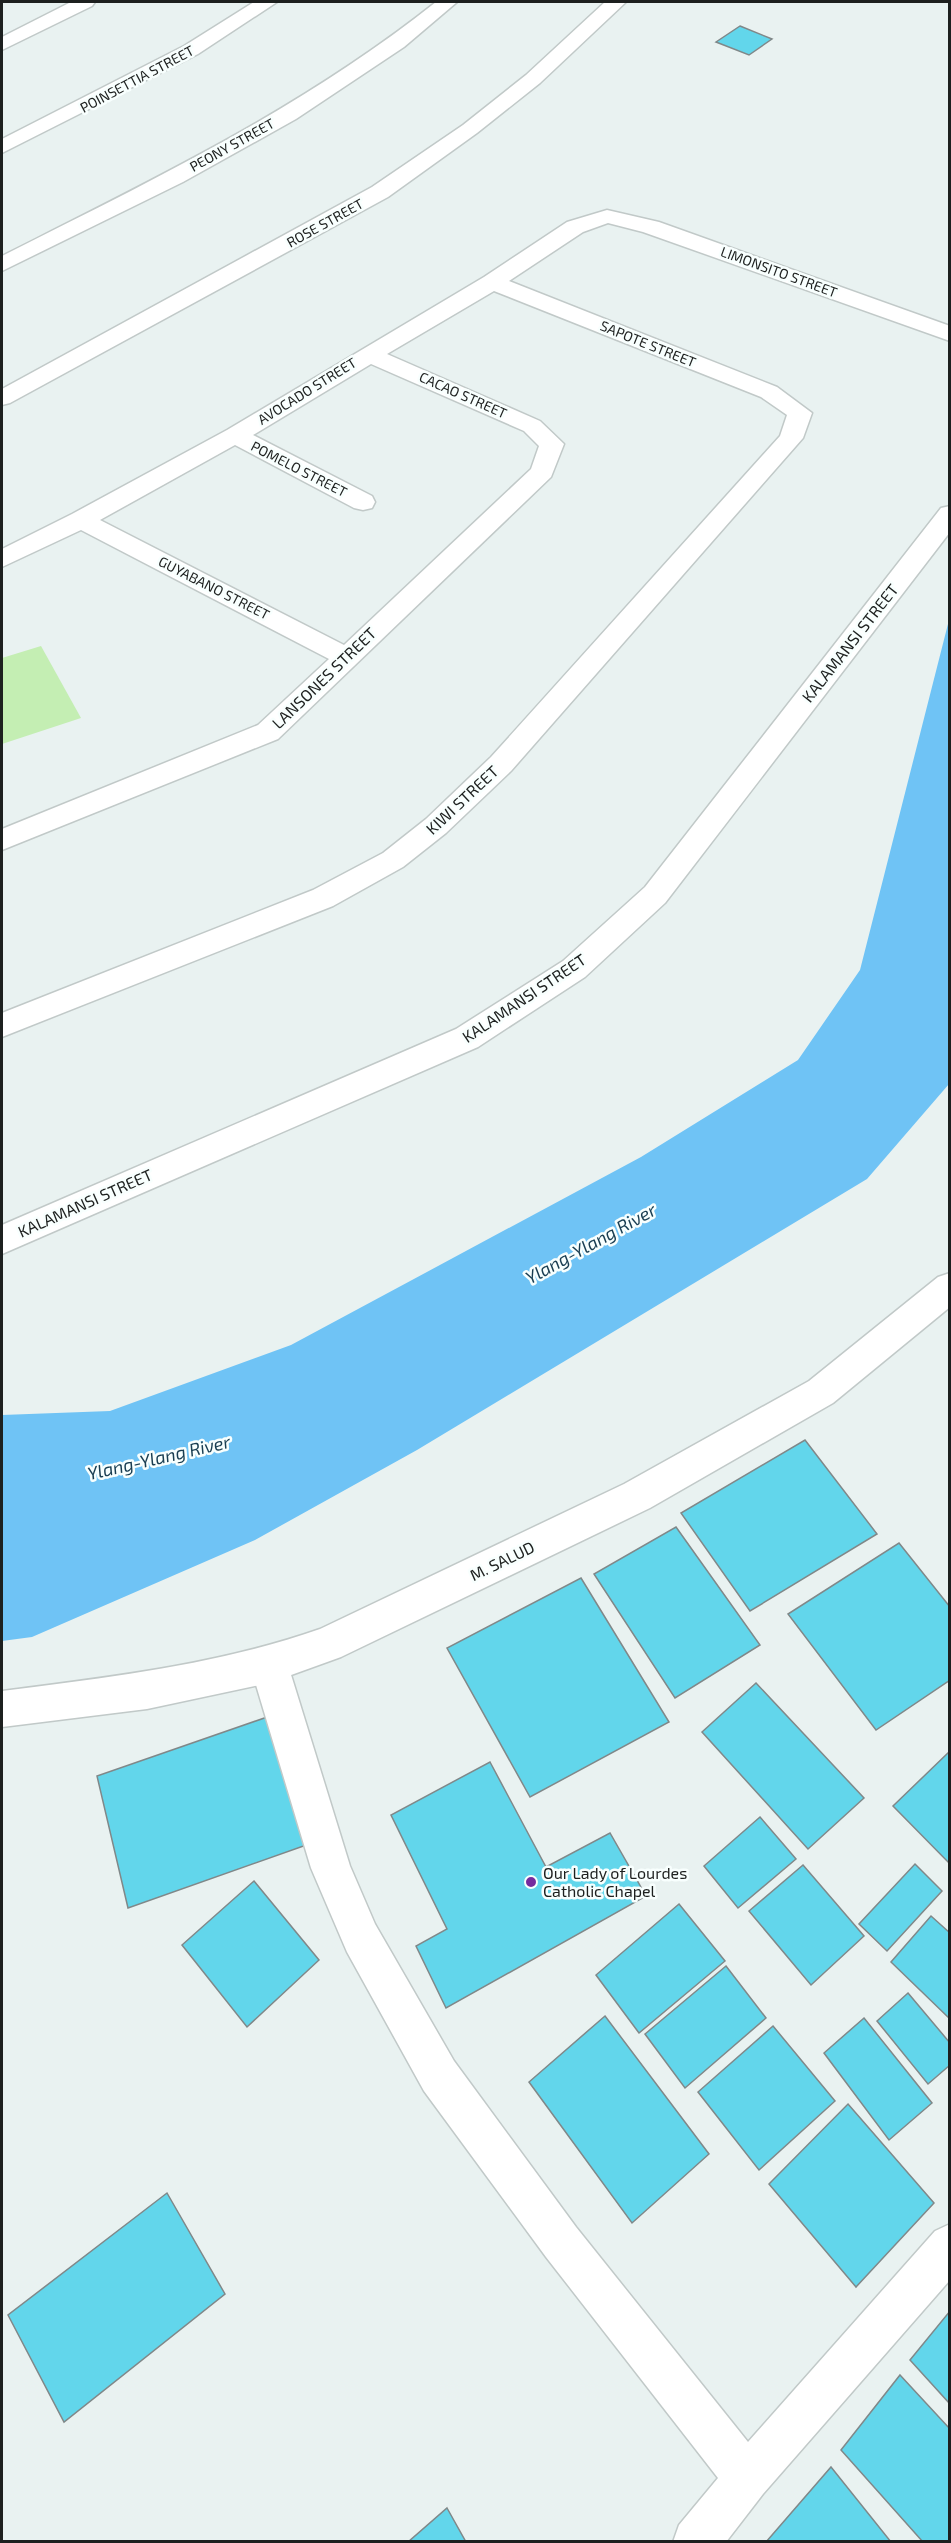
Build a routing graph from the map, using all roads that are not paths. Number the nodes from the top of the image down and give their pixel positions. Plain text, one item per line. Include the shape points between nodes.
1 (85, 2) edge
2 (267, 2) edge
3 (447, 2) edge
4 (616, 2) edge
5 (2, 44) edge
6 (2, 147) edge
7 (607, 216) joint
8 (2, 264) edge
9 (492, 282) junction
10 (950, 334) edge
11 (368, 354) junction
12 (2, 398) edge
13 (800, 412) joint
14 (235, 435) junction
15 (552, 444) joint
16 (363, 502) dead end
17 (950, 514) edge
18 (81, 520) junction
19 (2, 559) edge
20 (346, 657) junction
21 (2, 840) edge
22 (2, 1025) edge
23 (2, 1240) edge
24 (950, 1287) edge
25 (269, 1665) junction
26 (2, 1709) edge
27 (950, 2246) edge
28 (747, 2478) junction
29 (696, 2541) edge

1 - 5 street
2 - 6 street, POINSETTIA STREET via 191,50
3 - 8 street, PEONY STREET via 378,57 294,110 167,181
4 - 12 street, ROSE STREET via 533,79 380,192
7 - 9 street, AVOCADO STREET via 575,227
7 - 10 street, LIMONSITO STREET via 651,227
9 - 11 street, AVOCADO STREET
9 - 13 street, SAPOTE STREET via 769,392
11 - 14 street, AVOCADO STREET
11 - 15 street, CACAO STREET via 532,426
13 - 22 street, KIWI STREET via 791,438 501,764 436,826 393,860 323,898
14 - 16 street, POMELO STREET
14 - 18 street, AVOCADO STREET
15 - 20 street, LANSONES STREET via 542,472
17 - 23 street, KALAMANSI STREET via 656,895 574,969 467,1038
18 - 19 street, AVOCADO STREET
18 - 20 street, GUYABANO STREET
20 - 21 street, LANSONES STREET via 268,732
24 - 25 street, M. SALUD via 821,1392 637,1496 328,1644
25 - 26 street, M. SALUD via 147,1691
25 - 28 street via 331,1868 361,1938 439,2076 561,2242
27 - 28 street
28 - 29 street

